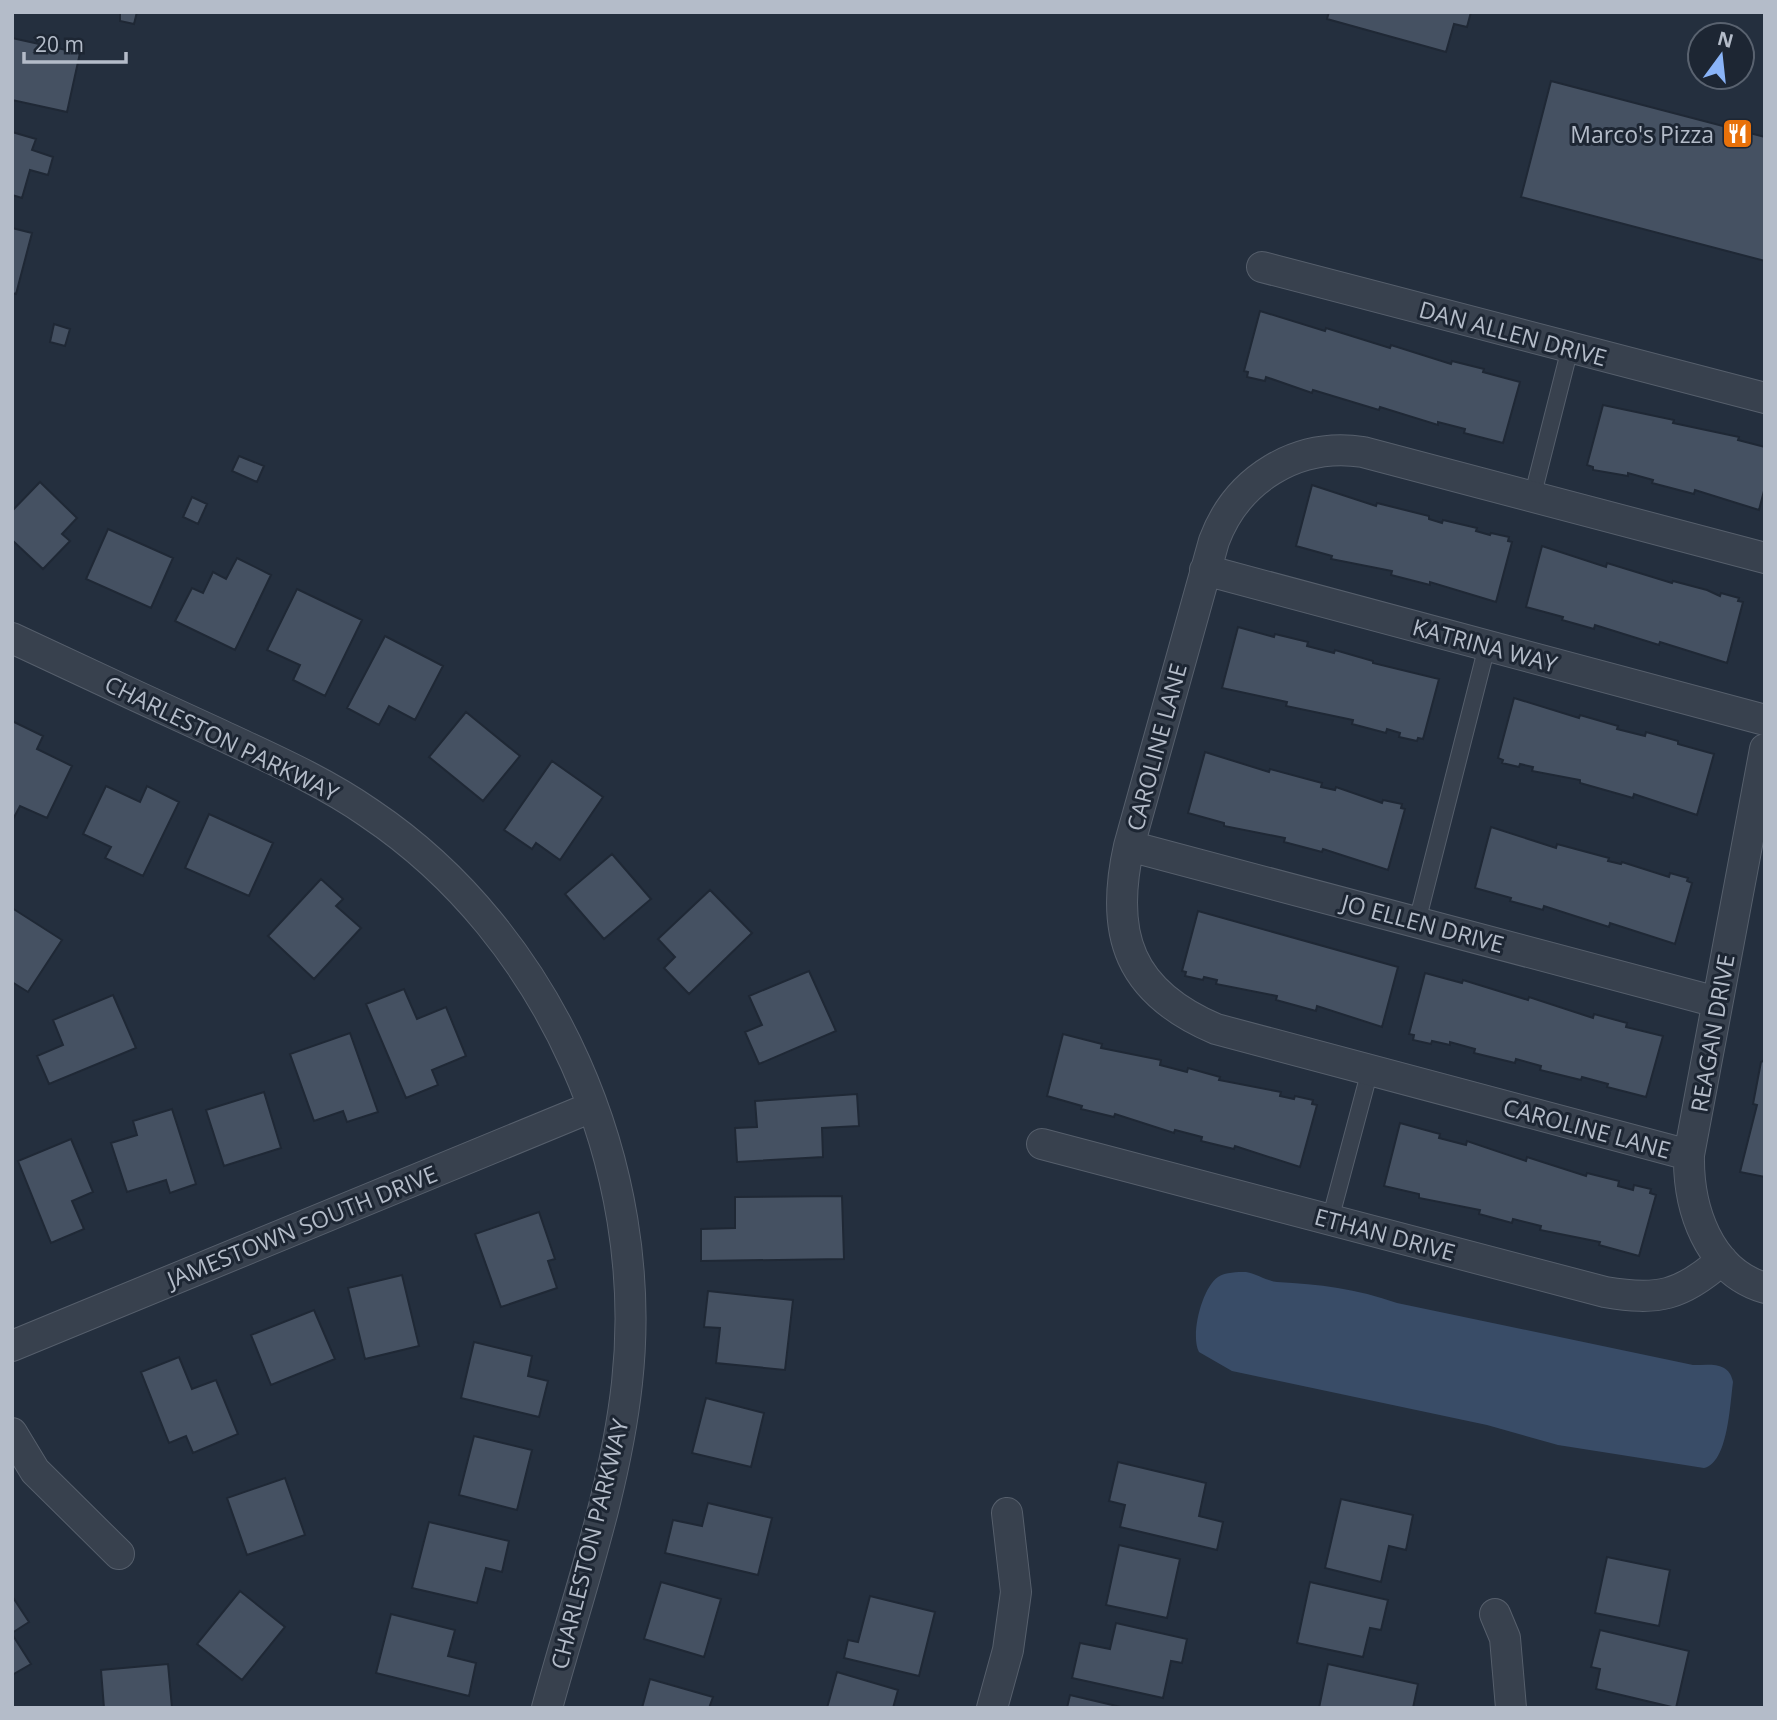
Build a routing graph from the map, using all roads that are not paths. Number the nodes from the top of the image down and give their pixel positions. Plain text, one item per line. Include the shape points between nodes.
1 (1262, 267) dead end
2 (1570, 348) junction
3 (1765, 398) edge
4 (1532, 498) junction
5 (1765, 558) edge
6 (1205, 570) junction
7 (12, 638) edge
8 (1487, 646) junction
9 (1765, 720) edge
10 (1765, 749) edge
11 (1129, 846) junction
12 (1417, 922) junction
13 (1717, 1002) junction
14 (1370, 1070) junction
15 (592, 1107) junction
16 (1042, 1144) dead end
17 (1689, 1155) junction
18 (1331, 1220) junction
19 (1722, 1260) junction
20 (1765, 1288) edge
21 (12, 1346) edge
22 (12, 1433) edge
23 (1007, 1513) dead end
24 (119, 1554) dead end
25 (1494, 1614) dead end
26 (547, 1708) edge
27 (992, 1708) edge
28 (1511, 1708) edge

1 - 2 street, DAN ALLEN DRIVE
2 - 3 street, DAN ALLEN DRIVE
2 - 4 lane
4 - 5 street, CAROLINE LANE
4 - 6 street, CAROLINE LANE via 1363,452 1322,452 1275,467 1245,489 1222,518
6 - 8 street, KATRINA WAY
6 - 11 street, CAROLINE LANE
7 - 15 street, CHARLESTON PARKWAY via 319,781 413,846 472,902 523,972 557,1026
8 - 9 street, KATRINA WAY
8 - 12 lane
10 - 13 street, REAGAN DRIVE
11 - 12 street, JO ELLEN DRIVE
11 - 14 street, CAROLINE LANE via 1120,890 1123,929 1139,970 1168,1003 1216,1029
12 - 13 street, JO ELLEN DRIVE
13 - 17 street, REAGAN DRIVE
14 - 17 street, CAROLINE LANE
14 - 18 lane
15 - 21 street, JAMESTOWN SOUTH DRIVE
15 - 26 street, CHARLESTON PARKWAY via 617,1185 628,1246 627,1380 613,1467
16 - 18 street, ETHAN DRIVE
17 - 19 street, REAGAN DRIVE via 1695,1209
18 - 19 street, ETHAN DRIVE via 1605,1292 1644,1298 1682,1290
19 - 20 street, REAGAN DRIVE via 1737,1275
22 - 24 street via 35,1471
23 - 27 street via 1016,1592
25 - 28 street via 1505,1638

